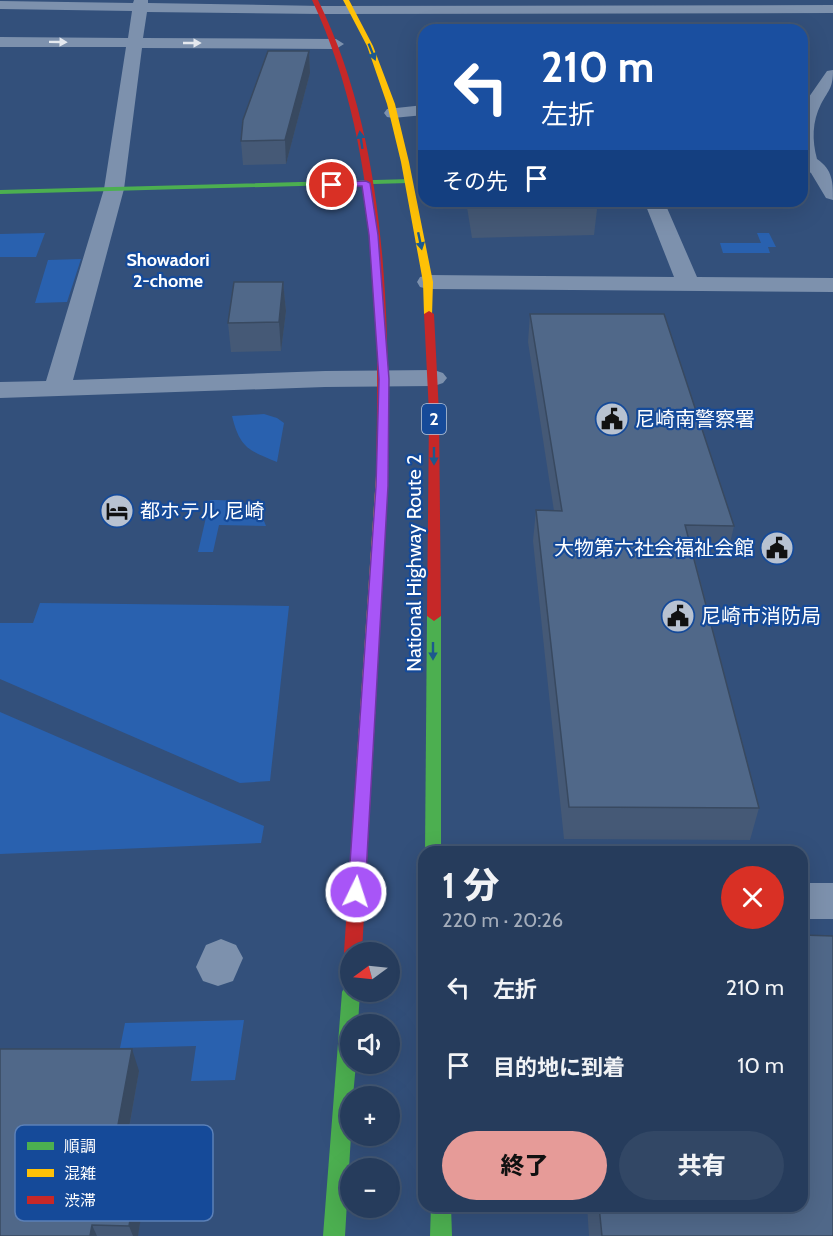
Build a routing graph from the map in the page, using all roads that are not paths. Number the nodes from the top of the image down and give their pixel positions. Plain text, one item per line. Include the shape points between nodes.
1 (29, 3) edge
2 (140, 3) edge
3 (348, 4) edge
4 (434, 4) edge
5 (492, 4) edge
6 (0, 5) edge
7 (318, 5) edge
8 (833, 9) edge
9 (481, 24) dead end
10 (0, 42) edge
11 (134, 43) junction
12 (336, 44) junction
13 (833, 75) edge
14 (418, 110) edge
15 (808, 111) edge
16 (393, 112) junction
17 (818, 170) edge
18 (417, 181) edge
19 (366, 183) junction
20 (114, 189) junction
21 (0, 192) edge
22 (833, 194) edge
23 (420, 207) edge
24 (656, 207) edge
25 (428, 282) junction
26 (688, 284) junction
27 (833, 285) edge
28 (434, 378) junction
29 (384, 379) junction
30 (57, 388) junction
31 (0, 390) edge
32 (433, 846) edge
33 (808, 901) edge
34 (833, 901) edge
35 (354, 942) edge
36 (350, 1002) edge
37 (441, 1212) edge
38 (334, 1236) edge
39 (441, 1236) edge

1 - 2 street
1 - 6 street
2 - 7 street
2 - 11 street
3 - 4 street via 379,8
3 - 7 street
3 -> 16 main road, National Highway Route 2 / 2 via 370,46
4 - 5 street
5 - 8 street
5 - 9 street
7 - 12 main road, National Highway Route 2
10 -> 11 street
11 -> 12 street
11 - 20 street
19 -> 12 main road, National Highway Route 2 via 362,140
13 - 15 street
14 - 16 street
16 - 18 main road, National Highway Route 2 / 2
17 - 22 street
18 - 19 main road
19 - 20 main road
19 - 29 main road, National Highway Route 2 via 374,235
20 - 21 main road
20 - 30 street
23 -> 25 main road, National Highway Route 2 / 2
24 - 26 street
25 - 26 street
25 - 28 main road, National Highway Route 2 / 2
26 - 27 street
28 - 29 street
28 -> 32 main road, National Highway Route 2 / 2
29 - 30 street
29 - 35 main road, National Highway Route 2 via 381,497
30 - 31 street
33 - 34 street
36 - 38 main road
37 - 39 main road

